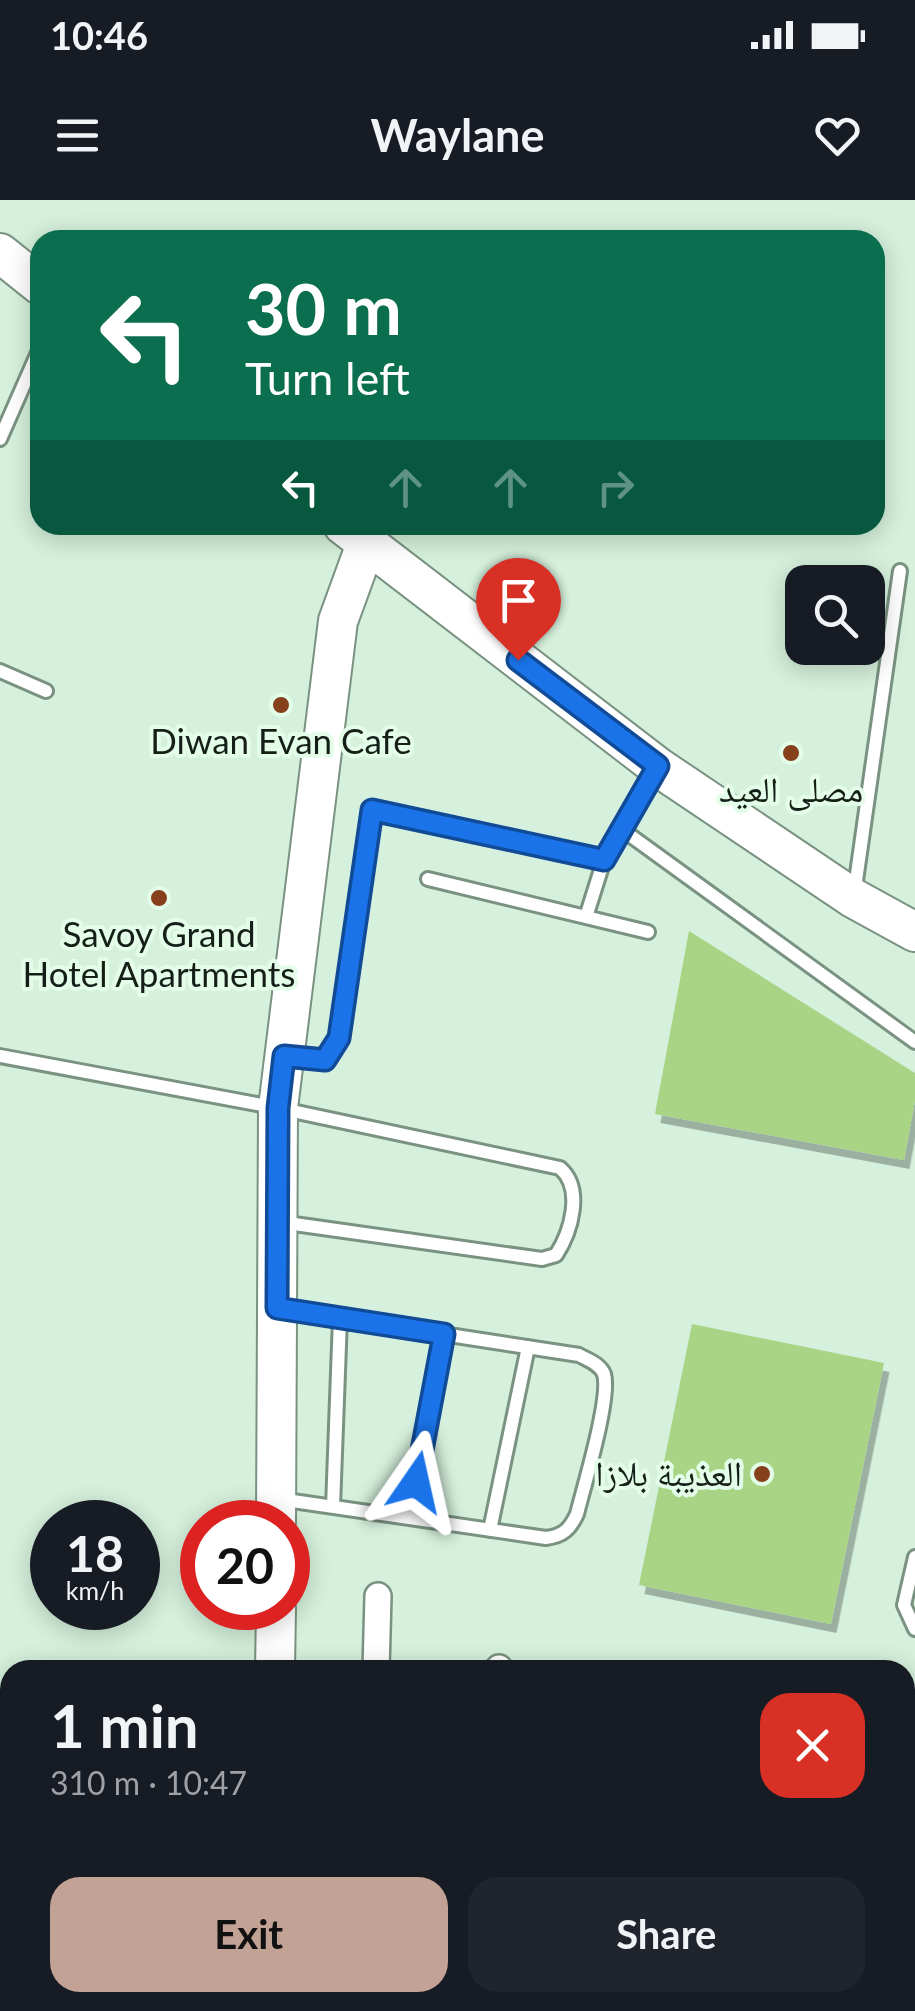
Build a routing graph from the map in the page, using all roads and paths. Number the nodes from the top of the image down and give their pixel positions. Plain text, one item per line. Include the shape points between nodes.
1 (0, 253) edge
2 (30, 276) edge
3 (30, 370) edge
4 (0, 438) edge
5 (354, 535) edge
6 (355, 535) edge
7 (900, 570) dead end
8 (0, 671) edge
9 (46, 691) dead end
10 (658, 766) junction
11 (620, 828) junction
12 (604, 860) junction
13 (428, 879) dead end
14 (853, 898) junction
15 (586, 917) junction
16 (648, 932) dead end
17 (915, 932) edge
18 (915, 1042) edge
19 (0, 1056) edge
20 (284, 1056) junction
21 (278, 1108) junction
22 (278, 1221) junction
23 (277, 1308) junction
24 (340, 1318) junction
25 (444, 1334) junction
26 (528, 1348) junction
27 (276, 1500) edge
28 (334, 1507) junction
29 (310, 1509) edge
30 (409, 1518) junction
31 (490, 1530) junction
32 (915, 1557) edge
33 (378, 1596) dead end
34 (915, 1628) edge
35 (276, 1630) edge
36 (276, 1660) edge
37 (376, 1660) edge

1 - 2 street
3 - 4 lane
5 - 20 street
6 - 10 street
7 - 14 lane
8 - 9 lane
10 - 11 lane
10 - 14 street
11 - 12 lane
11 - 18 lane
12 - 15 lane
12 - 20 lane via 372,810 339,1038 325,1060
13 - 15 lane
14 - 17 street
15 - 16 lane
19 - 21 lane
20 - 21 street
21 - 22 street
21 - 22 lane via 560,1168 574,1192 568,1237 556,1255 542,1259
22 - 23 street
23 - 24 lane
23 - 27 street
24 - 25 lane
24 - 28 lane
25 - 26 lane
25 - 30 lane
26 - 31 lane
26 - 31 lane via 596,1364 604,1374 603,1401 570,1528 546,1538
28 - 29 lane
28 - 30 lane
30 - 31 lane
32 - 34 lane via 904,1605
33 - 37 street
35 - 36 street

